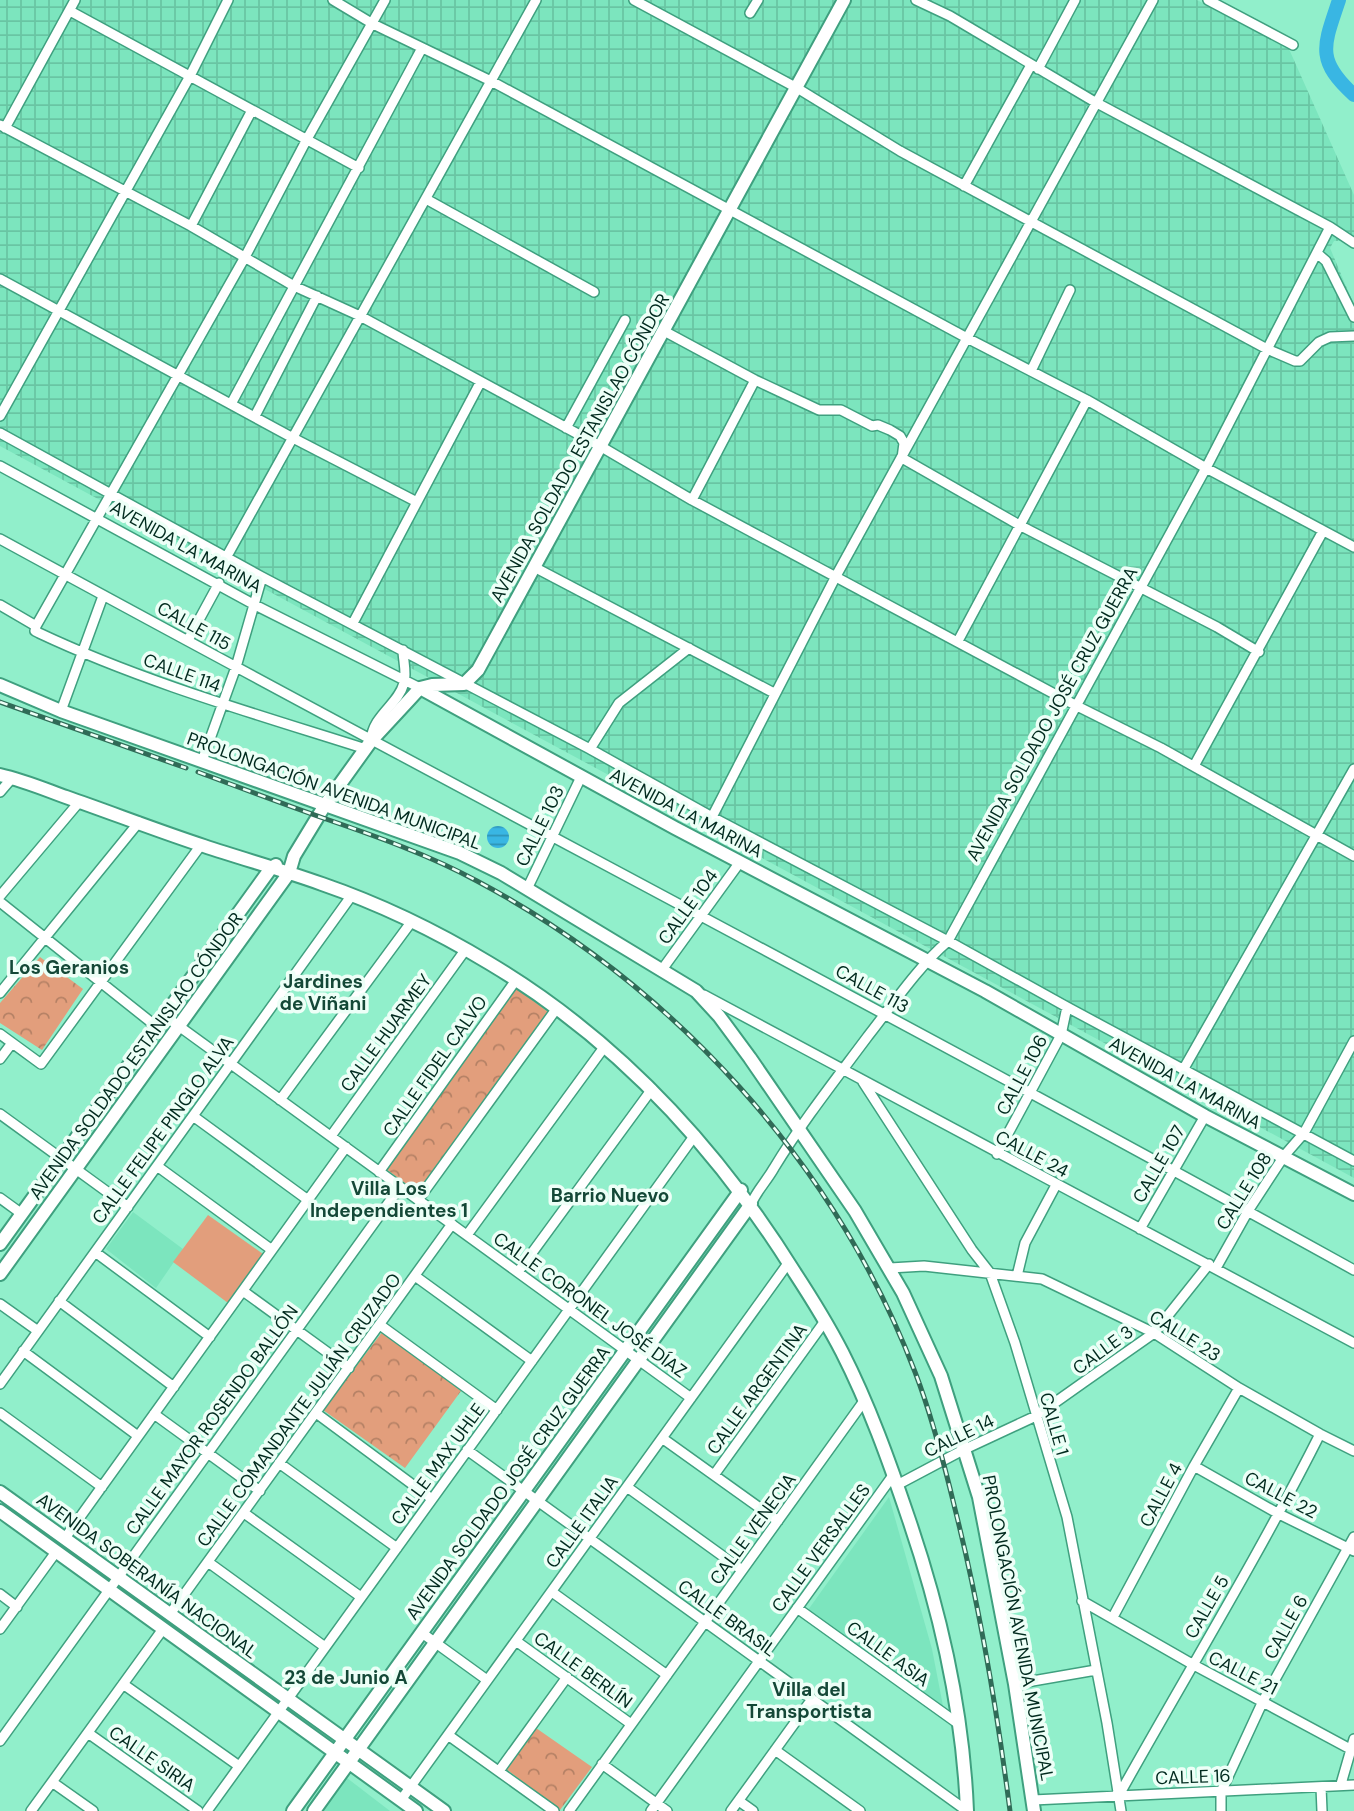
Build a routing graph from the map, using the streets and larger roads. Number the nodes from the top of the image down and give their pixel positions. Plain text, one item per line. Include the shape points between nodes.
1 (75, 0) edge
2 (228, 0) edge
3 (333, 0) edge
4 (385, 0) edge
5 (536, 0) edge
6 (634, 0) edge
7 (758, 0) edge
8 (844, 0) edge
9 (916, 0) edge
10 (1075, 0) edge
11 (1153, 0) edge
12 (1208, 0) edge
13 (70, 10) junction
14 (750, 13) dead end
15 (373, 24) junction
16 (1293, 45) dead end
17 (422, 48) junction
18 (1034, 67) junction
19 (190, 76) junction
20 (491, 81) junction
21 (797, 88) junction
22 (1096, 102) junction
23 (252, 110) junction
24 (2, 127) edge
25 (307, 139) junction
26 (359, 168) junction
27 (964, 186) junction
28 (126, 192) junction
29 (426, 199) junction
30 (730, 209) junction
31 (1030, 222) junction
32 (191, 226) junction
33 (1330, 227) junction
34 (1354, 243) edge
35 (1318, 254) junction
36 (245, 257) junction
37 (0, 279) edge
38 (294, 286) junction
39 (1070, 290) dead end
40 (594, 292) dead end
41 (317, 296) junction
42 (60, 311) junction
43 (360, 316) junction
44 (1354, 317) edge
45 (625, 320) dead end
46 (664, 331) junction
47 (1354, 336) edge
48 (967, 338) junction
49 (1268, 349) junction
50 (1031, 371) junction
51 (177, 375) junction
52 (755, 380) junction
53 (480, 383) junction
54 (1087, 400) junction
55 (231, 404) junction
56 (0, 416) edge
57 (254, 416) junction
58 (566, 428) junction
59 (0, 433) edge
60 (293, 438) junction
61 (600, 446) junction
62 (902, 458) junction
63 (0, 466) edge
64 (1206, 468) junction
65 (112, 495) junction
66 (692, 500) junction
67 (417, 502) junction
68 (98, 519) junction
69 (1021, 526) junction
70 (1323, 531) junction
71 (0, 539) edge
72 (1354, 547) edge
73 (227, 556) junction
74 (534, 568) junction
75 (66, 575) junction
76 (836, 576) junction
77 (262, 577) junction
78 (219, 583) junction
79 (1141, 588) junction
80 (103, 596) junction
81 (255, 604) junction
82 (0, 605) edge
83 (353, 623) junction
84 (36, 626) junction
85 (188, 640) junction
86 (958, 641) junction
87 (689, 648) junction
88 (403, 650) junction
89 (1259, 652) junction
90 (82, 653) junction
91 (236, 667) junction
92 (405, 681) junction
93 (464, 684) junction
94 (0, 685) edge
95 (420, 688) junction
96 (774, 693) junction
97 (223, 704) junction
98 (1075, 705) junction
99 (61, 711) junction
100 (369, 745) junction
101 (590, 749) junction
102 (202, 761) junction
103 (1194, 766) junction
104 (1354, 769) edge
105 (6, 776) edge
106 (581, 777) junction
107 (0, 792) edge
108 (80, 801) junction
109 (325, 805) junction
110 (712, 817) junction
111 (139, 822) junction
112 (552, 835) junction
113 (1317, 836) junction
114 (201, 845) junction
115 (294, 856) junction
116 (1354, 856) edge
117 (740, 862) junction
118 (271, 868) junction
119 (289, 873) junction
120 (527, 889) junction
121 (352, 895) junction
122 (0, 896) edge
123 (0, 902) edge
124 (701, 916) junction
125 (412, 921) junction
126 (45, 938) junction
127 (948, 941) junction
128 (466, 949) junction
129 (926, 961) junction
130 (661, 971) junction
131 (516, 979) junction
132 (101, 982) junction
133 (696, 991) junction
134 (0, 993) edge
135 (1067, 1007) junction
136 (557, 1008) junction
137 (885, 1014) junction
138 (161, 1021) junction
139 (179, 1026) junction
140 (0, 1034) edge
141 (1060, 1035) junction
142 (1354, 1041) edge
143 (12, 1043) junction
144 (605, 1046) junction
145 (0, 1059) edge
146 (230, 1064) junction
147 (843, 1069) junction
148 (1183, 1070) junction
149 (863, 1082) junction
150 (652, 1089) junction
151 (1030, 1094) junction
152 (280, 1100) junction
153 (0, 1114) edge
154 (193, 1116) junction
155 (1205, 1116) junction
156 (799, 1129) junction
157 (1304, 1133) junction
158 (695, 1135) junction
159 (331, 1136) junction
160 (346, 1147) junction
161 (998, 1154) junction
162 (1284, 1156) junction
163 (61, 1158) junction
164 (1354, 1161) edge
165 (157, 1166) junction
166 (76, 1169) junction
167 (1174, 1170) junction
168 (379, 1171) junction
169 (1056, 1185) junction
170 (400, 1187) junction
171 (758, 1188) junction
172 (741, 1190) junction
173 (1354, 1195) edge
174 (0, 1198) edge
175 (308, 1200) junction
176 (418, 1200) junction
177 (751, 1204) junction
178 (128, 1207) junction
179 (1248, 1211) junction
180 (22, 1214) junction
181 (452, 1224) junction
182 (1140, 1229) junction
183 (467, 1235) junction
184 (0, 1244) edge
185 (272, 1250) junction
186 (95, 1252) junction
187 (789, 1262) junction
188 (1212, 1266) junction
189 (890, 1268) junction
190 (1354, 1270) edge
191 (518, 1272) junction
192 (990, 1273) junction
193 (0, 1274) edge
194 (415, 1276) junction
195 (1017, 1276) junction
196 (243, 1291) junction
197 (60, 1301) junction
198 (0, 1304) edge
199 (570, 1309) junction
200 (825, 1321) junction
201 (380, 1325) junction
202 (297, 1330) junction
203 (38, 1331) junction
204 (1154, 1333) junction
205 (210, 1337) junction
206 (1354, 1343) edge
207 (626, 1350) junction
208 (23, 1351) junction
209 (533, 1360) junction
210 (639, 1360) junction
211 (349, 1368) junction
212 (0, 1384) edge
213 (174, 1387) junction
214 (1239, 1388) junction
215 (691, 1398) junction
216 (864, 1401) junction
217 (497, 1410) junction
218 (0, 1413) edge
219 (316, 1413) junction
220 (154, 1414) junction
221 (1036, 1416) junction
222 (1320, 1434) junction
223 (138, 1436) junction
224 (662, 1438) junction
225 (467, 1450) junction
226 (964, 1450) junction
227 (1354, 1451) edge
228 (208, 1453) junction
229 (279, 1463) junction
230 (1194, 1466) junction
231 (714, 1475) junction
232 (896, 1479) junction
233 (102, 1487) junction
234 (627, 1487) junction
235 (260, 1491) junction
236 (524, 1491) junction
237 (0, 1492) edge
238 (432, 1499) junction
239 (537, 1501) junction
240 (0, 1511) edge
241 (244, 1513) junction
242 (1279, 1514) junction
243 (778, 1521) junction
244 (1354, 1536) edge
245 (65, 1538) junction
246 (590, 1539) junction
247 (397, 1548) junction
248 (1351, 1549) edge
249 (56, 1552) junction
250 (208, 1562) junction
251 (742, 1570) junction
252 (118, 1577) junction
253 (109, 1590) junction
254 (551, 1592) junction
255 (0, 1594) edge
256 (361, 1597) junction
257 (1082, 1601) junction
258 (17, 1606) junction
259 (797, 1608) junction
260 (170, 1614) junction
261 (1113, 1617) junction
262 (705, 1622) junction
263 (0, 1629) edge
264 (163, 1629) junction
265 (422, 1633) junction
266 (516, 1641) junction
267 (435, 1643) junction
268 (325, 1647) junction
269 (759, 1661) junction
270 (1192, 1664) junction
271 (1096, 1670) junction
272 (667, 1675) junction
273 (567, 1677) junction
274 (488, 1680) junction
275 (123, 1684) junction
276 (1015, 1684) junction
277 (288, 1699) junction
278 (812, 1699) junction
279 (1263, 1701) junction
280 (278, 1712) junction
281 (632, 1724) junction
282 (960, 1726) junction
283 (88, 1733) junction
284 (448, 1735) junction
285 (345, 1740) junction
286 (1354, 1740) edge
287 (0, 1741) edge
288 (358, 1749) junction
289 (775, 1750) junction
290 (1352, 1750) edge
291 (335, 1753) junction
292 (349, 1762) junction
293 (602, 1764) junction
294 (239, 1766) junction
295 (499, 1771) junction
296 (52, 1782) junction
297 (1341, 1784) junction
298 (1354, 1785) edge
299 (411, 1787) junction
300 (1321, 1787) junction
301 (1221, 1793) junction
302 (1119, 1795) junction
303 (401, 1800) junction
304 (739, 1801) junction
305 (1033, 1806) edge
306 (654, 1807) edge
307 (31, 1811) edge
308 (93, 1811) edge
309 (198, 1811) edge
310 (207, 1811) edge
311 (293, 1811) edge
312 (314, 1811) edge
313 (416, 1811) edge
314 (444, 1811) edge
315 (554, 1811) edge
316 (569, 1811) edge
317 (667, 1811) edge
318 (731, 1811) edge
319 (753, 1811) edge
320 (860, 1811) edge
321 (967, 1811) edge
322 (1121, 1811) edge
323 (1221, 1811) edge
324 (1322, 1811) edge

1 - 13 street
2 - 19 street
3 - 15 street
4 - 15 street
5 - 20 street
6 - 21 street
7 - 14 street
8 - 21 street, AVENIDA SOLDADO ESTANISLAO CÓNDOR
9 - 18 street
10 - 18 street
11 - 22 street
12 - 16 street
13 - 19 street
13 - 24 street
15 - 17 street
15 - 25 street
17 - 20 street
17 - 26 street
18 - 22 street
18 - 27 street
19 - 23 street
19 - 28 street
20 - 29 street
20 - 30 street
21 - 27 street
21 - 30 street, AVENIDA SOLDADO ESTANISLAO CÓNDOR
22 - 31 street
22 - 33 street
23 - 25 street
23 - 32 street
24 - 28 street
25 - 26 street
25 - 36 street
26 - 38 street
27 - 31 street
28 - 32 street
28 - 42 street
29 - 40 street
29 - 43 street
30 - 46 street, AVENIDA SOLDADO ESTANISLAO CÓNDOR
30 - 48 street
31 - 48 street
31 - 49 street
32 - 36 street
33 - 34 street
33 - 35 street, AVENIDA SOLDADO JOSÉ CRUZ GUERRA
35 - 44 street
35 - 49 street, AVENIDA SOLDADO JOSÉ CRUZ GUERRA
36 - 38 street
36 - 51 street
37 - 42 street
38 - 41 street
38 - 55 street
39 - 50 street
41 - 43 street
41 - 57 street
42 - 51 street
42 - 56 street
43 - 53 street
43 - 60 street
45 - 58 street
46 - 52 street
46 - 61 street, AVENIDA SOLDADO ESTANISLAO CÓNDOR
47 - 49 street via 1319,342 1300,361
48 - 50 street
48 - 62 street
49 - 64 street, AVENIDA SOLDADO JOSÉ CRUZ GUERRA
50 - 54 street
51 - 55 street
51 - 65 street
52 - 62 street via 820,410 841,410 890,430 904,443
52 - 66 street
53 - 58 street
53 - 67 street
54 - 64 street
54 - 69 street
55 - 57 street
57 - 60 street
58 - 61 street
59 - 65 street, AVENIDA LA MARINA
60 - 67 street
60 - 73 street
61 - 66 street
61 - 74 street, AVENIDA SOLDADO ESTANISLAO CÓNDOR
62 - 69 street
62 - 76 street
63 - 68 street, AVENIDA LA MARINA
64 - 70 street
64 - 79 street, AVENIDA SOLDADO JOSÉ CRUZ GUERRA
65 - 68 street
65 - 73 street, AVENIDA LA MARINA
66 - 76 street
67 - 83 street
68 - 75 street
68 - 78 street, AVENIDA LA MARINA
69 - 79 street
69 - 86 street
70 - 72 street
70 - 89 street
71 - 75 street, CALLE 115
73 - 77 street, AVENIDA LA MARINA
74 - 87 street
74 - 93 street, AVENIDA SOLDADO ESTANISLAO CÓNDOR via 478,670
75 - 80 street, CALLE 115
75 - 84 street
76 - 86 street
76 - 96 street
77 - 81 street
77 - 83 street, AVENIDA LA MARINA
78 - 81 street, AVENIDA LA MARINA
78 - 85 street
79 - 89 street
79 - 98 street, AVENIDA SOLDADO JOSÉ CRUZ GUERRA
80 - 85 street, CALLE 115
80 - 90 street
81 - 91 street
81 - 92 street, AVENIDA LA MARINA
82 - 84 street, CALLE 114
83 - 88 street, AVENIDA LA MARINA
84 - 90 street, CALLE 114 via 39,634
85 - 91 street, CALLE 115
86 - 98 street
87 - 96 street
87 - 101 street via 619,703
88 - 92 street
88 - 93 street, AVENIDA LA MARINA
89 - 103 street
90 - 97 street, CALLE 114
90 - 99 street
91 - 97 street
91 - 100 street, CALLE 115
92 - 95 street, AVENIDA LA MARINA
92 - 100 street via 376,723
93 - 95 street
93 - 101 street, AVENIDA LA MARINA
94 - 99 street, PROLONGACIÓN AVENIDA MUNICIPAL
95 - 100 street, AVENIDA SOLDADO ESTANISLAO CÓNDOR
95 - 106 street, AVENIDA LA MARINA
96 - 110 street
97 - 100 street, CALLE 114
97 - 102 street
98 - 103 street
98 - 127 street, AVENIDA SOLDADO JOSÉ CRUZ GUERRA
99 - 102 street, PROLONGACIÓN AVENIDA MUNICIPAL
100 - 109 street, AVENIDA SOLDADO ESTANISLAO CÓNDOR
100 - 112 street, CALLE 113
101 - 110 street, AVENIDA LA MARINA
102 - 109 street, PROLONGACIÓN AVENIDA MUNICIPAL
103 - 113 street
104 - 113 street
105 - 107 street
105 - 108 street
106 - 112 street, CALLE 103
106 - 117 street, AVENIDA LA MARINA
108 - 111 street
108 - 122 street
109 - 115 street, AVENIDA SOLDADO ESTANISLAO CÓNDOR
109 - 120 street, PROLONGACIÓN AVENIDA MUNICIPAL via 460,853
110 - 127 street, AVENIDA LA MARINA
111 - 114 street
111 - 126 street
112 - 120 street, CALLE 103
112 - 124 street, CALLE 113
113 - 116 street
113 - 148 street
114 - 118 street
114 - 132 street
115 - 118 street, AVENIDA SOLDADO ESTANISLAO CÓNDOR
115 - 119 street, AVENIDA SOLDADO ESTANISLAO CÓNDOR
117 - 124 street, CALLE 104
117 - 129 street, AVENIDA LA MARINA
118 - 119 street
118 - 138 street, AVENIDA SOLDADO ESTANISLAO CÓNDOR
119 - 121 street
119 - 139 street, AVENIDA SOLDADO ESTANISLAO CÓNDOR
120 - 130 street, PROLONGACIÓN AVENIDA MUNICIPAL
121 - 125 street
121 - 146 street, CALLE FELIPE PINGLO ALVA
123 - 126 street, CALLE CORONEL JOSÉ DÍAZ
124 - 130 street, CALLE 104
124 - 137 street, CALLE 113
125 - 128 street
125 - 152 street
126 - 132 street, CALLE CORONEL JOSÉ DÍAZ
126 - 134 street
127 - 129 street, AVENIDA SOLDADO JOSÉ CRUZ GUERRA
127 - 135 street, AVENIDA LA MARINA
128 - 131 street
128 - 159 street, CALLE HUARMEY
129 - 137 street, AVENIDA SOLDADO JOSÉ CRUZ GUERRA
129 - 141 street, AVENIDA LA MARINA
130 - 133 street, PROLONGACIÓN AVENIDA MUNICIPAL
131 - 136 street
131 - 168 street, CALLE FIDEL CALVO
132 - 138 street, CALLE CORONEL JOSÉ DÍAZ
132 - 143 street via 41,1065
133 - 147 street, CALLE 24
133 - 156 street, PROLONGACIÓN AVENIDA MUNICIPAL
135 - 141 street, CALLE 106
135 - 148 street, AVENIDA LA MARINA
136 - 144 street
136 - 176 street
137 - 147 street, AVENIDA SOLDADO JOSÉ CRUZ GUERRA
137 - 151 street, CALLE 113
138 - 139 street, CALLE CORONEL JOSÉ DÍAZ
138 - 163 street, AVENIDA SOLDADO ESTANISLAO CÓNDOR
139 - 146 street, CALLE CORONEL JOSÉ DÍAZ
139 - 166 street, AVENIDA SOLDADO ESTANISLAO CÓNDOR
140 - 143 street
141 - 151 street, CALLE 106
141 - 155 street, AVENIDA LA MARINA
142 - 157 street, CALLE 108
143 - 145 street
144 - 150 street
144 - 183 street
146 - 152 street, CALLE CORONEL JOSÉ DÍAZ
146 - 154 street, CALLE FELIPE PINGLO ALVA
147 - 149 street, CALLE 24
147 - 156 street, AVENIDA SOLDADO JOSÉ CRUZ GUERRA
148 - 157 street, AVENIDA LA MARINA
149 - 161 street, CALLE 24
149 - 192 street, CALLE 1
150 - 158 street
150 - 191 street
151 - 161 street, CALLE 106
151 - 167 street, CALLE 113
152 - 159 street, CALLE CORONEL JOSÉ DÍAZ
153 - 163 street
154 - 165 street, CALLE FELIPE PINGLO ALVA
154 - 175 street
155 - 162 street, AVENIDA LA MARINA
155 - 167 street, CALLE 107
156 - 171 street, AVENIDA SOLDADO JOSÉ CRUZ GUERRA
156 - 189 street, PROLONGACIÓN AVENIDA MUNICIPAL
157 - 162 street, CALLE 108
157 - 164 street, AVENIDA LA MARINA
158 - 172 street
158 - 199 street, CALLE MAX UHLE
159 - 160 street, CALLE CORONEL JOSÉ DÍAZ
160 - 168 street, CALLE CORONEL JOSÉ DÍAZ
160 - 175 street
161 - 169 street, CALLE 24
162 - 173 street, AVENIDA LA MARINA
162 - 179 street, CALLE 108
163 - 166 street
163 - 180 street, AVENIDA SOLDADO ESTANISLAO CÓNDOR
165 - 178 street, CALLE FELIPE PINGLO ALVA
165 - 185 street
166 - 178 street
166 - 193 street, AVENIDA SOLDADO ESTANISLAO CÓNDOR
167 - 179 street, CALLE 113
167 - 182 street, CALLE 107
168 - 170 street, CALLE CORONEL JOSÉ DÍAZ
169 - 182 street, CALLE 24
169 - 195 street via 1025,1243
170 - 176 street, CALLE CORONEL JOSÉ DÍAZ
170 - 202 street, CALLE MAYOR ROSENDO BALLÓN
171 - 172 street
171 - 177 street, AVENIDA SOLDADO JOSÉ CRUZ GUERRA
172 - 177 street
172 - 207 street, AVENIDA SOLDADO JOSÉ CRUZ GUERRA
174 - 180 street
175 - 185 street
176 - 181 street, CALLE CORONEL JOSÉ DÍAZ
177 - 187 street
177 - 210 street, AVENIDA SOLDADO JOSÉ CRUZ GUERRA
178 - 186 street, CALLE FELIPE PINGLO ALVA
179 - 188 street, CALLE 108
179 - 190 street, CALLE 113
180 - 184 street, AVENIDA SOLDADO ESTANISLAO CÓNDOR
181 - 183 street, CALLE CORONEL JOSÉ DÍAZ
181 - 194 street, CALLE COMANDANTE JULIÁN CRUZADO
182 - 188 street, CALLE 24
183 - 191 street, CALLE CORONEL JOSÉ DÍAZ
185 - 196 street
186 - 197 street, CALLE FELIPE PINGLO ALVA
186 - 205 street
187 - 200 street
187 - 215 street, CALLE ITALIA
188 - 204 street, CALLE 108
188 - 206 street, CALLE 24
189 - 192 street, CALLE 23 via 925,1266
189 - 226 street, PROLONGACIÓN AVENIDA MUNICIPAL via 941,1376
191 - 199 street, CALLE CORONEL JOSÉ DÍAZ
192 - 195 street, CALLE 23
192 - 221 street, CALLE 1
194 - 201 street, CALLE COMANDANTE JULIÁN CRUZADO
194 - 209 street
195 - 204 street, CALLE 23 via 1042,1279
196 - 202 street
196 - 205 street
197 - 203 street, CALLE FELIPE PINGLO ALVA
197 - 213 street
198 - 203 street
199 - 207 street, CALLE CORONEL JOSÉ DÍAZ
199 - 209 street, CALLE MAX UHLE
200 - 216 street
200 - 231 street, CALLE ARGENTINA
201 - 211 street, CALLE COMANDANTE JULIÁN CRUZADO
201 - 217 street
202 - 211 street
202 - 228 street, CALLE MAYOR ROSENDO BALLÓN
203 - 208 street, CALLE FELIPE PINGLO ALVA
204 - 214 street, CALLE 23
204 - 221 street, CALLE 3
205 - 213 street
207 - 210 street, CALLE CORONEL JOSÉ DÍAZ
207 - 236 street, AVENIDA SOLDADO JOSÉ CRUZ GUERRA
208 - 212 street, CALLE FELIPE PINGLO ALVA
208 - 223 street
209 - 217 street, CALLE MAX UHLE
210 - 215 street, CALLE CORONEL JOSÉ DÍAZ
210 - 239 street, AVENIDA SOLDADO JOSÉ CRUZ GUERRA
211 - 219 street, CALLE COMANDANTE JULIÁN CRUZADO
213 - 220 street
214 - 222 street, CALLE 23
214 - 230 street, CALLE 4
215 - 224 street, CALLE ITALIA
216 - 232 street
216 - 243 street, CALLE VENECIA
217 - 225 street, CALLE MAX UHLE
218 - 233 street
219 - 229 street, CALLE COMANDANTE JULIÁN CRUZADO
219 - 238 street
220 - 223 street
220 - 228 street
221 - 226 street, CALLE 14
221 - 257 street, CALLE 1 via 1067,1517
222 - 227 street, CALLE 23
222 - 242 street, CALLE 5
223 - 233 street
224 - 231 street
224 - 234 street, CALLE ITALIA
225 - 236 street, CALLE BRASIL
225 - 238 street, CALLE MAX UHLE
226 - 232 street, CALLE 14
226 - 276 street, PROLONGACIÓN AVENIDA MUNICIPAL via 979,1497
228 - 235 street
228 - 252 street, CALLE MAYOR ROSENDO BALLÓN
229 - 235 street, CALLE COMANDANTE JULIÁN CRUZADO
229 - 247 street
230 - 242 street, CALLE 22
230 - 261 street, CALLE 4
231 - 243 street
232 - 259 street, CALLE VERSALLES
232 - 282 street via 942,1628
233 - 245 street
234 - 246 street, CALLE ITALIA
234 - 251 street
235 - 241 street, CALLE COMANDANTE JULIÁN CRUZADO
236 - 239 street, CALLE BRASIL
236 - 265 street, AVENIDA SOLDADO JOSÉ CRUZ GUERRA
237 - 245 street, AVENIDA SOBERANÍA NACIONAL
238 - 247 street, CALLE MAX UHLE
239 - 246 street, CALLE BRASIL
239 - 267 street, AVENIDA SOLDADO JOSÉ CRUZ GUERRA
240 - 249 street, AVENIDA SOBERANÍA NACIONAL
241 - 250 street, CALLE COMANDANTE JULIÁN CRUZADO
241 - 256 street
242 - 248 street, CALLE 22
242 - 270 street, CALLE 5
243 - 251 street, CALLE VENECIA
244 - 248 street, CALLE 6
245 - 252 street, AVENIDA SOBERANÍA NACIONAL
246 - 254 street, CALLE ITALIA
246 - 262 street, CALLE BRASIL
247 - 256 street, CALLE MAX UHLE
248 - 279 street, CALLE 6
249 - 253 street, AVENIDA SOBERANÍA NACIONAL
249 - 258 street
250 - 260 street, CALLE COMANDANTE JULIÁN CRUZADO
250 - 268 street
251 - 262 street, CALLE VENECIA
252 - 253 street, CALLE MAYOR ROSENDO BALLÓN
252 - 260 street, AVENIDA SOBERANÍA NACIONAL
253 - 264 street, AVENIDA SOBERANÍA NACIONAL
253 - 287 street, CALLE MAYOR ROSENDO BALLÓN
254 - 266 street, CALLE ITALIA
254 - 272 street
255 - 258 street
256 - 268 street, CALLE MAX UHLE
257 - 261 street, CALLE 21
257 - 271 street, CALLE 1
258 - 263 street
259 - 269 street, CALLE VERSALLES
259 - 282 street, CALLE ASIA
260 - 277 street, AVENIDA SOBERANÍA NACIONAL
261 - 270 street, CALLE 21
262 - 269 street, CALLE BRASIL
262 - 272 street, CALLE VENECIA
264 - 275 street
264 - 280 street, AVENIDA SOBERANÍA NACIONAL
265 - 267 street
265 - 285 street, AVENIDA SOLDADO JOSÉ CRUZ GUERRA
266 - 273 street, CALLE BERLÍN
266 - 274 street, CALLE ITALIA
267 - 274 street
267 - 288 street, AVENIDA SOLDADO JOSÉ CRUZ GUERRA
268 - 277 street, CALLE MAX UHLE
269 - 278 street, CALLE BRASIL
269 - 306 street, CALLE VERSALLES
270 - 279 street, CALLE 21
270 - 302 street, CALLE 5
271 - 276 street
271 - 302 street, CALLE 1
272 - 281 street, CALLE VENECIA
273 - 281 street, CALLE BERLÍN
273 - 295 street
274 - 284 street, CALLE ITALIA
275 - 283 street
275 - 294 street
276 - 305 street, PROLONGACIÓN AVENIDA MUNICIPAL
277 - 280 street, CALLE MAX UHLE
277 - 285 street, AVENIDA SOBERANÍA NACIONAL
278 - 289 street
278 - 321 street, CALLE BRASIL
279 - 290 street, CALLE 21
279 - 301 street, CALLE 6
280 - 291 street, AVENIDA SOBERANÍA NACIONAL
280 - 294 street, CALLE MAX UHLE
281 - 293 street, CALLE VENECIA
282 - 321 street
283 - 296 street
283 - 309 street, CALLE SIRIA
284 - 295 street
284 - 299 street, CALLE ITALIA
285 - 288 street, AVENIDA SOBERANÍA NACIONAL
285 - 291 street, AVENIDA SOLDADO JOSÉ CRUZ GUERRA
286 - 290 street
288 - 292 street, AVENIDA SOLDADO JOSÉ CRUZ GUERRA
288 - 299 street, AVENIDA SOBERANÍA NACIONAL
289 - 304 street
289 - 320 street
290 - 297 street
291 - 292 street, AVENIDA SOBERANÍA NACIONAL
291 - 311 street, AVENIDA SOLDADO JOSÉ CRUZ GUERRA
292 - 303 street, AVENIDA SOBERANÍA NACIONAL
292 - 312 street, AVENIDA SOLDADO JOSÉ CRUZ GUERRA
293 - 306 street
293 - 316 street, CALLE VENECIA
294 - 310 street, CALLE MAX UHLE
295 - 315 street
296 - 307 street
296 - 308 street
297 - 298 street, CALLE 16
297 - 300 street, CALLE 16
299 - 303 street, CALLE ITALIA
299 - 314 street, AVENIDA SOBERANÍA NACIONAL
300 - 301 street, CALLE 16
300 - 324 street
301 - 302 street, CALLE 16
301 - 323 street, CALLE 6
302 - 305 street, CALLE 16
302 - 322 street, CALLE 1
303 - 313 street, AVENIDA SOBERANÍA NACIONAL
304 - 318 street
304 - 319 street
306 - 317 street

